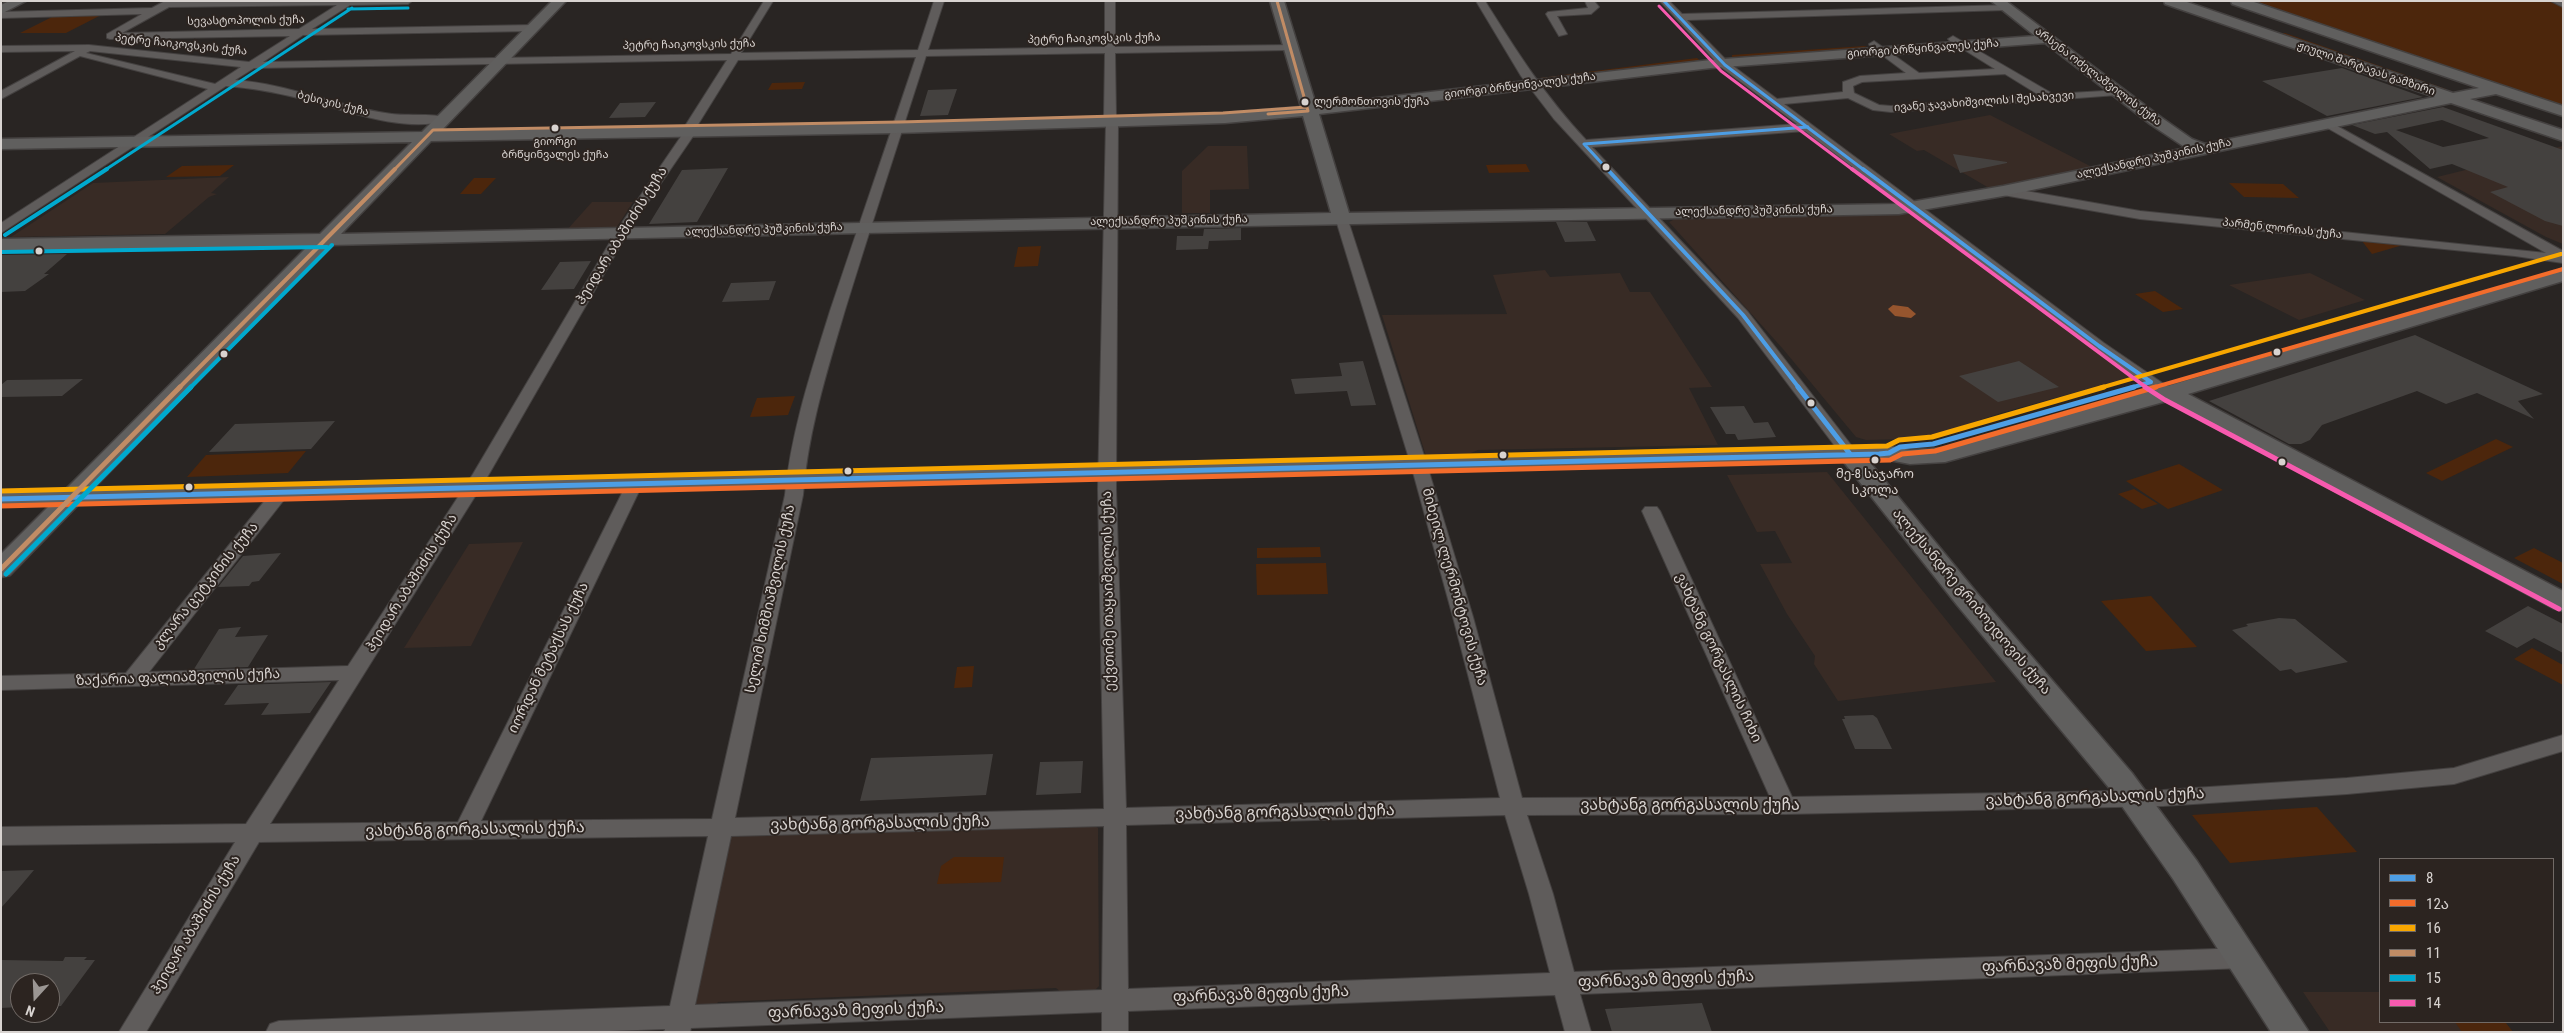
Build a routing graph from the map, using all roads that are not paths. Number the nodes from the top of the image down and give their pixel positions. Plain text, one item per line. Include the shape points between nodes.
1 (20, 1) edge
2 (408, 1) edge
3 (560, 1) edge
4 (770, 1) edge
5 (939, 1) edge
6 (1110, 1) edge
7 (1276, 1) edge
8 (1480, 1) edge
9 (1589, 1) edge
10 (1664, 1) edge
11 (2170, 1) edge
12 (2237, 1) edge
13 (2555, 1) edge
14 (349, 2) edge
15 (170, 3) edge
16 (2001, 4) edge
17 (2563, 4) edge
18 (1, 10) edge
19 (154, 11) junction
20 (1, 15) edge
21 (1681, 17) junction
22 (533, 28) junction
23 (301, 33) junction
24 (1562, 34) dead end
25 (110, 36) junction
26 (2043, 36) junction
27 (1958, 42) junction
28 (1290, 47) junction
29 (89, 48) junction
30 (1879, 48) junction
31 (1, 49) edge
32 (1110, 52) junction
33 (78, 54) junction
34 (922, 55) junction
35 (735, 57) junction
36 (1719, 59) junction
37 (500, 61) junction
38 (252, 65) junction
39 (2008, 71) junction
40 (1915, 75) junction
41 (1529, 80) junction
42 (221, 85) junction
43 (2496, 89) junction
44 (2116, 92) junction
45 (1849, 95) junction
46 (1, 96) edge
47 (2050, 96) junction
48 (2451, 99) junction
49 (1775, 102) junction
50 (1307, 109) junction
51 (2563, 111) edge
52 (1111, 119) junction
53 (2328, 124) junction
54 (899, 125) junction
55 (1808, 127) junction
56 (434, 129) junction
57 (691, 129) junction
58 (2563, 136) edge
59 (133, 143) junction
60 (1, 144) edge
61 (1584, 144) junction
62 (2202, 149) junction
63 (2003, 191) junction
64 (1914, 207) junction
65 (1646, 214) junction
66 (1341, 217) junction
67 (1109, 222) junction
68 (864, 227) junction
69 (1, 229) edge
70 (622, 234) junction
71 (327, 240) junction
72 (1, 244) edge
73 (2563, 259) edge
74 (2563, 275) edge
75 (2160, 387) junction
76 (1850, 454) junction
77 (1419, 465) junction
78 (1108, 472) junction
79 (795, 480) junction
80 (634, 485) junction
81 (471, 489) junction
82 (281, 492) junction
83 (74, 497) junction
84 (1, 499) edge
85 (1651, 511) dead end
86 (1, 570) edge
87 (2563, 602) edge
88 (355, 673) junction
89 (132, 679) junction
90 (1, 683) edge
91 (2563, 744) edge
92 (2134, 798) junction
93 (1785, 806) junction
94 (1514, 807) junction
95 (1114, 817) junction
96 (720, 827) junction
97 (465, 831) junction
98 (252, 833) junction
99 (1, 836) edge
100 (2244, 958) junction
101 (1566, 984) junction
102 (1115, 1000) junction
103 (678, 1025) edge
104 (132, 1032) edge
105 (279, 1032) edge
106 (1115, 1032) edge
107 (1578, 1032) edge
108 (2291, 1032) edge

1 - 18 street
2 - 14 street
3 - 22 street
4 - 35 street, ჰეიდარ აბაშიძის ქუჩა
5 - 34 street, სელიმ ხიმშიაშვილის ქუჩა
6 - 32 street, ექვთიმე თაყაიშვილის ქუჩა
7 - 28 street, მიხეილ ლერმონტოვის ქუჩა
8 - 41 street, ალექსანდრე გრიბოედოვის ქუჩა
9 - 24 street via 1594,7 1591,11 1551,14
10 - 21 street
11 - 48 street, ჟიული შარტავას გამზირი
12 - 43 street, ჟიული შარტავას გამზირი
13 - 17 street
14 - 15 street
14 - 23 street
15 - 19 street
16 - 21 street
16 - 26 street, არსენა ოძელაშვილის ქუჩა
19 - 20 street
19 - 25 street
21 - 36 street
22 - 23 street, სევასტოპოლის ქუჩა
22 - 37 street
23 - 25 street, სევასტოპოლის ქუჩა
23 - 38 street
25 - 29 street
26 - 27 street, გიორგი ბრწყინვალეს ქუჩა
26 - 44 street, არსენა ოძელაშვილის ქუჩა
27 - 30 street, გიორგი ბრწყინვალეს ქუჩა
27 - 39 street
28 - 32 street, პეტრე ჩაიკოვსკის ქუჩა
28 - 50 street, მიხეილ ლერმონტოვის ქუჩა
29 - 31 street
29 - 33 street
29 - 38 street, პეტრე ჩაიკოვსკის ქუჩა
30 - 36 street, გიორგი ბრწყინვალეს ქუჩა
30 - 40 street
32 - 34 street, პეტრე ჩაიკოვსკის ქუჩა
32 - 52 street, ექვთიმე თაყაიშვილის ქუჩა
33 - 42 street, ბესიკის ქუჩა
33 - 46 street
34 - 35 street, პეტრე ჩაიკოვსკის ქუჩა
34 - 54 street, სელიმ ხიმშიაშვილის ქუჩა
35 - 37 street, პეტრე ჩაიკოვსკის ქუჩა
35 - 57 street, ჰეიდარ აბაშიძის ქუჩა
36 - 41 street, გიორგი ბრწყინვალეს ქუჩა
36 - 49 street
37 - 38 street, პეტრე ჩაიკოვსკის ქუჩა
37 - 56 street
38 - 42 street
39 - 40 street
39 - 47 street
40 - 45 street via 1850,80 1847,84
41 - 50 street, გიორგი ბრწყინვალეს ქუჩა
41 - 61 street, ალექსანდრე გრიბოედოვის ქუჩა
42 - 56 street, ბესიკის ქუჩა via 251,84
42 - 59 street
43 - 48 street, ალექსანდრე პუშკინის ქუჩა
43 - 51 street, ჟიული შარტავას გამზირი
44 - 47 street, ივანე ჯავახიშვილის I შესახვევი
44 - 62 street, არსენა ოძელაშვილის ქუჩა via 2186,142
45 - 47 street, ივანე ჯავახიშვილის I შესახვევი via 1877,108 1891,109
45 - 49 street
48 - 53 street, ალექსანდრე პუშკინის ქუჩა
48 - 58 street, ჟიული შარტავას გამზირი
49 - 55 street
50 - 52 street, გიორგი ბრწყინვალეს ქუჩა via 1225,118
50 - 66 street, მიხეილ ლერმონტოვის ქუჩა
52 - 54 street, გიორგი ბრწყინვალეს ქუჩა
52 - 67 street, ექვთიმე თაყაიშვილის ქუჩა
53 - 62 street, ალექსანდრე პუშკინის ქუჩა
53 - 73 street
54 - 57 street, გიორგი ბრწყინვალეს ქუჩა
54 - 68 street, სელიმ ხიმშიაშვილის ქუჩა
55 - 61 street
55 - 64 street
56 - 57 street, გიორგი ბრწყინვალეს ქუჩა
56 - 59 street, გიორგი ბრწყინვალეს ქუჩა
56 - 71 street
57 - 70 street, ჰეიდარ აბაშიძის ქუჩა
59 - 60 street, გიორგი ბრწყინვალეს ქუჩა
59 - 69 street
61 - 65 street, ალექსანდრე გრიბოედოვის ქუჩა
62 - 63 street, ალექსანდრე პუშკინის ქუჩა
63 - 64 street, ალექსანდრე პუშკინის ქუჩა
63 - 73 street, პარმენ ლორიას ქუჩა via 2140,215
64 - 65 street, ალექსანდრე პუშკინის ქუჩა
64 - 75 street via 2099,346
65 - 66 street, ალექსანდრე პუშკინის ქუჩა
65 - 76 street, ალექსანდრე გრიბოედოვის ქუჩა via 1743,315
66 - 67 street, ალექსანდრე პუშკინის ქუჩა
66 - 77 street, მიხეილ ლერმონტოვის ქუჩა
67 - 68 street, ალექსანდრე პუშკინის ქუჩა
67 - 78 street, ექვთიმე თაყაიშვილის ქუჩა
68 - 70 street, ალექსანდრე პუშკინის ქუჩა
68 - 79 street, სელიმ ხიმშიაშვილის ქუჩა via 808,409 795,465
70 - 71 street, ალექსანდრე პუშკინის ქუჩა
70 - 81 street, ჰეიდარ აბაშიძის ქუჩა
71 - 72 street, ალექსანდრე პუშკინის ქუჩა
71 - 83 street
73 - 75 street
74 - 75 street
75 - 76 street via 1945,456
75 - 87 street
76 - 77 street
76 - 92 street, ალექსანდრე გრიბოედოვის ქუჩა
77 - 78 street
77 - 94 street, მიხეილ ლერმონტოვის ქუჩა
78 - 79 street
78 - 95 street, ექვთიმე თაყაიშვილის ქუჩა
79 - 80 street
79 - 96 street, სელიმ ხიმშიაშვილის ქუჩა
80 - 81 street
80 - 97 street, იორდან მეტაქსას ქუჩა
81 - 82 street
81 - 88 street, ჰეიდარ აბაშიძის ქუჩა
82 - 83 street
82 - 89 street, კლარა ცეტკინის ქუჩა
83 - 84 street
83 - 86 street
85 - 93 street, ვახტანგ გორგასლის ჩიხი
88 - 89 street, ზაქარია ფალიაშვილის ქუჩა
88 - 98 street, ჰეიდარ აბაშიძის ქუჩა
89 - 90 street, ზაქარია ფალიაშვილის ქუჩა
91 - 92 street, ვახტანგ გორგასალის ქუჩა via 2454,776 2347,786
92 - 93 street, ვახტანგ გორგასალის ქუჩა
92 - 100 street, ალექსანდრე გრიბოედოვის ქუჩა
93 - 94 street, ვახტანგ გორგასალის ქუჩა
94 - 95 street, ვახტანგ გორგასალის ქუჩა
94 - 101 street, მიხეილ ლერმონტოვის ქუჩა
95 - 96 street, ვახტანგ გორგასალის ქუჩა
95 - 102 street, ექვთიმე თაყაიშვილის ქუჩა
96 - 97 street, ვახტანგ გორგასალის ქუჩა
96 - 103 street, სელიმ ხიმშიაშვილის ქუჩა
97 - 98 street, ვახტანგ გორგასალის ქუჩა
98 - 99 street, ვახტანგ გორგასალის ქუჩა
98 - 104 street, ჰეიდარ აბაშიძის ქუჩა
100 - 101 street, ფარნავაზ მეფის ქუჩა
100 - 108 street, ალექსანდრე გრიბოედოვის ქუჩა
101 - 102 street, ფარნავაზ მეფის ქუჩა
101 - 107 street, მიხეილ ლერმონტოვის ქუჩა
102 - 103 street, ფარნავაზ მეფის ქუჩა
102 - 106 street, ექვთიმე თაყაიშვილის ქუჩა
103 - 105 street, ფარნავაზ მეფის ქუჩა

